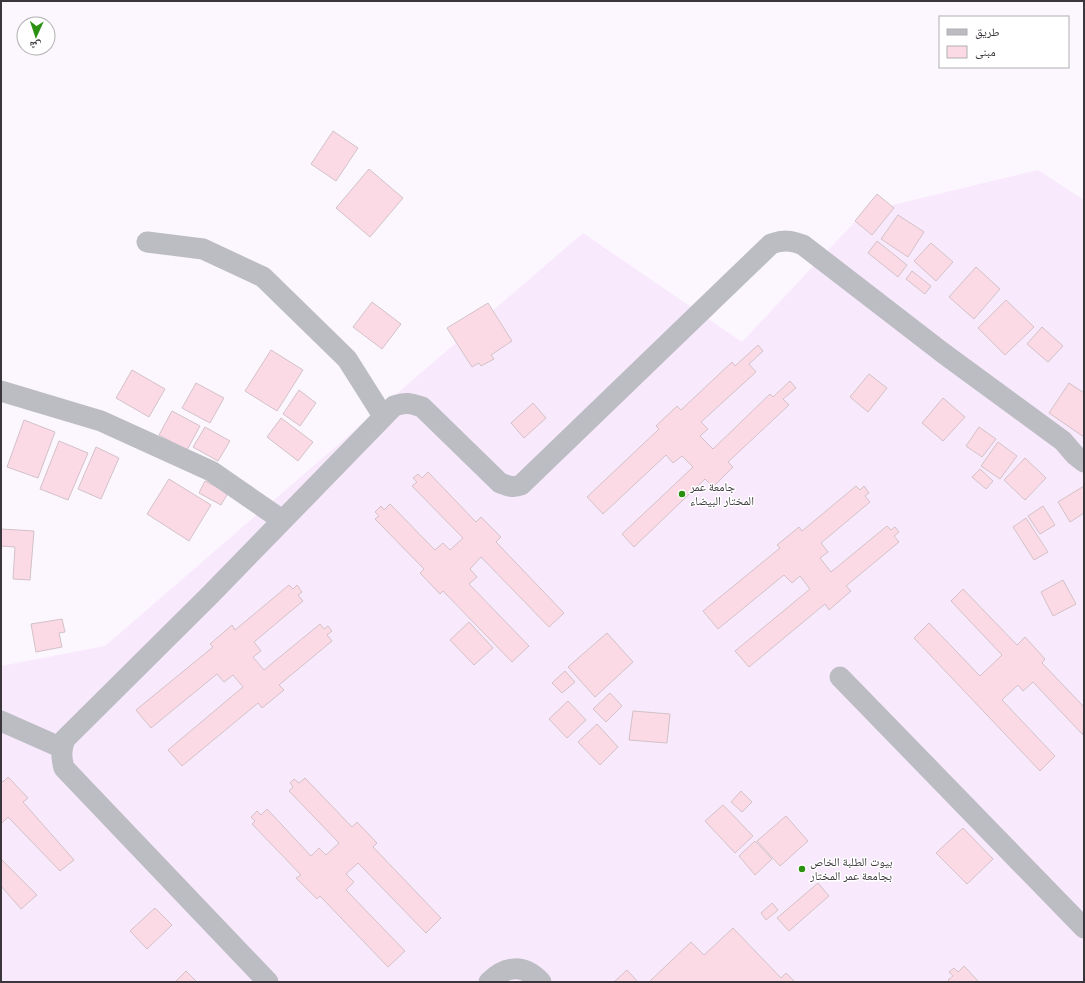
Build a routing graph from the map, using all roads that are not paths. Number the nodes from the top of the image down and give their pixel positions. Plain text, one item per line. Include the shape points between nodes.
1 (147, 242) dead end
2 (1, 392) edge
3 (383, 416) junction
4 (1084, 462) edge
5 (282, 520) junction
6 (840, 677) dead end
7 (1, 721) edge
8 (62, 748) junction
9 (1084, 928) edge
10 (268, 982) edge
11 (489, 982) edge
12 (541, 982) edge

1 - 3 street via 203,249 263,277 347,359
2 - 5 street via 101,421 211,471
3 - 4 street via 403,402 422,407 500,483 509,487 521,485 771,244 782,240 803,245 1063,441
3 - 5 street
5 - 8 street via 65,739
6 - 9 street
7 - 8 street
8 - 10 street via 64,768
11 - 12 street via 497,974 520,968 533,973

